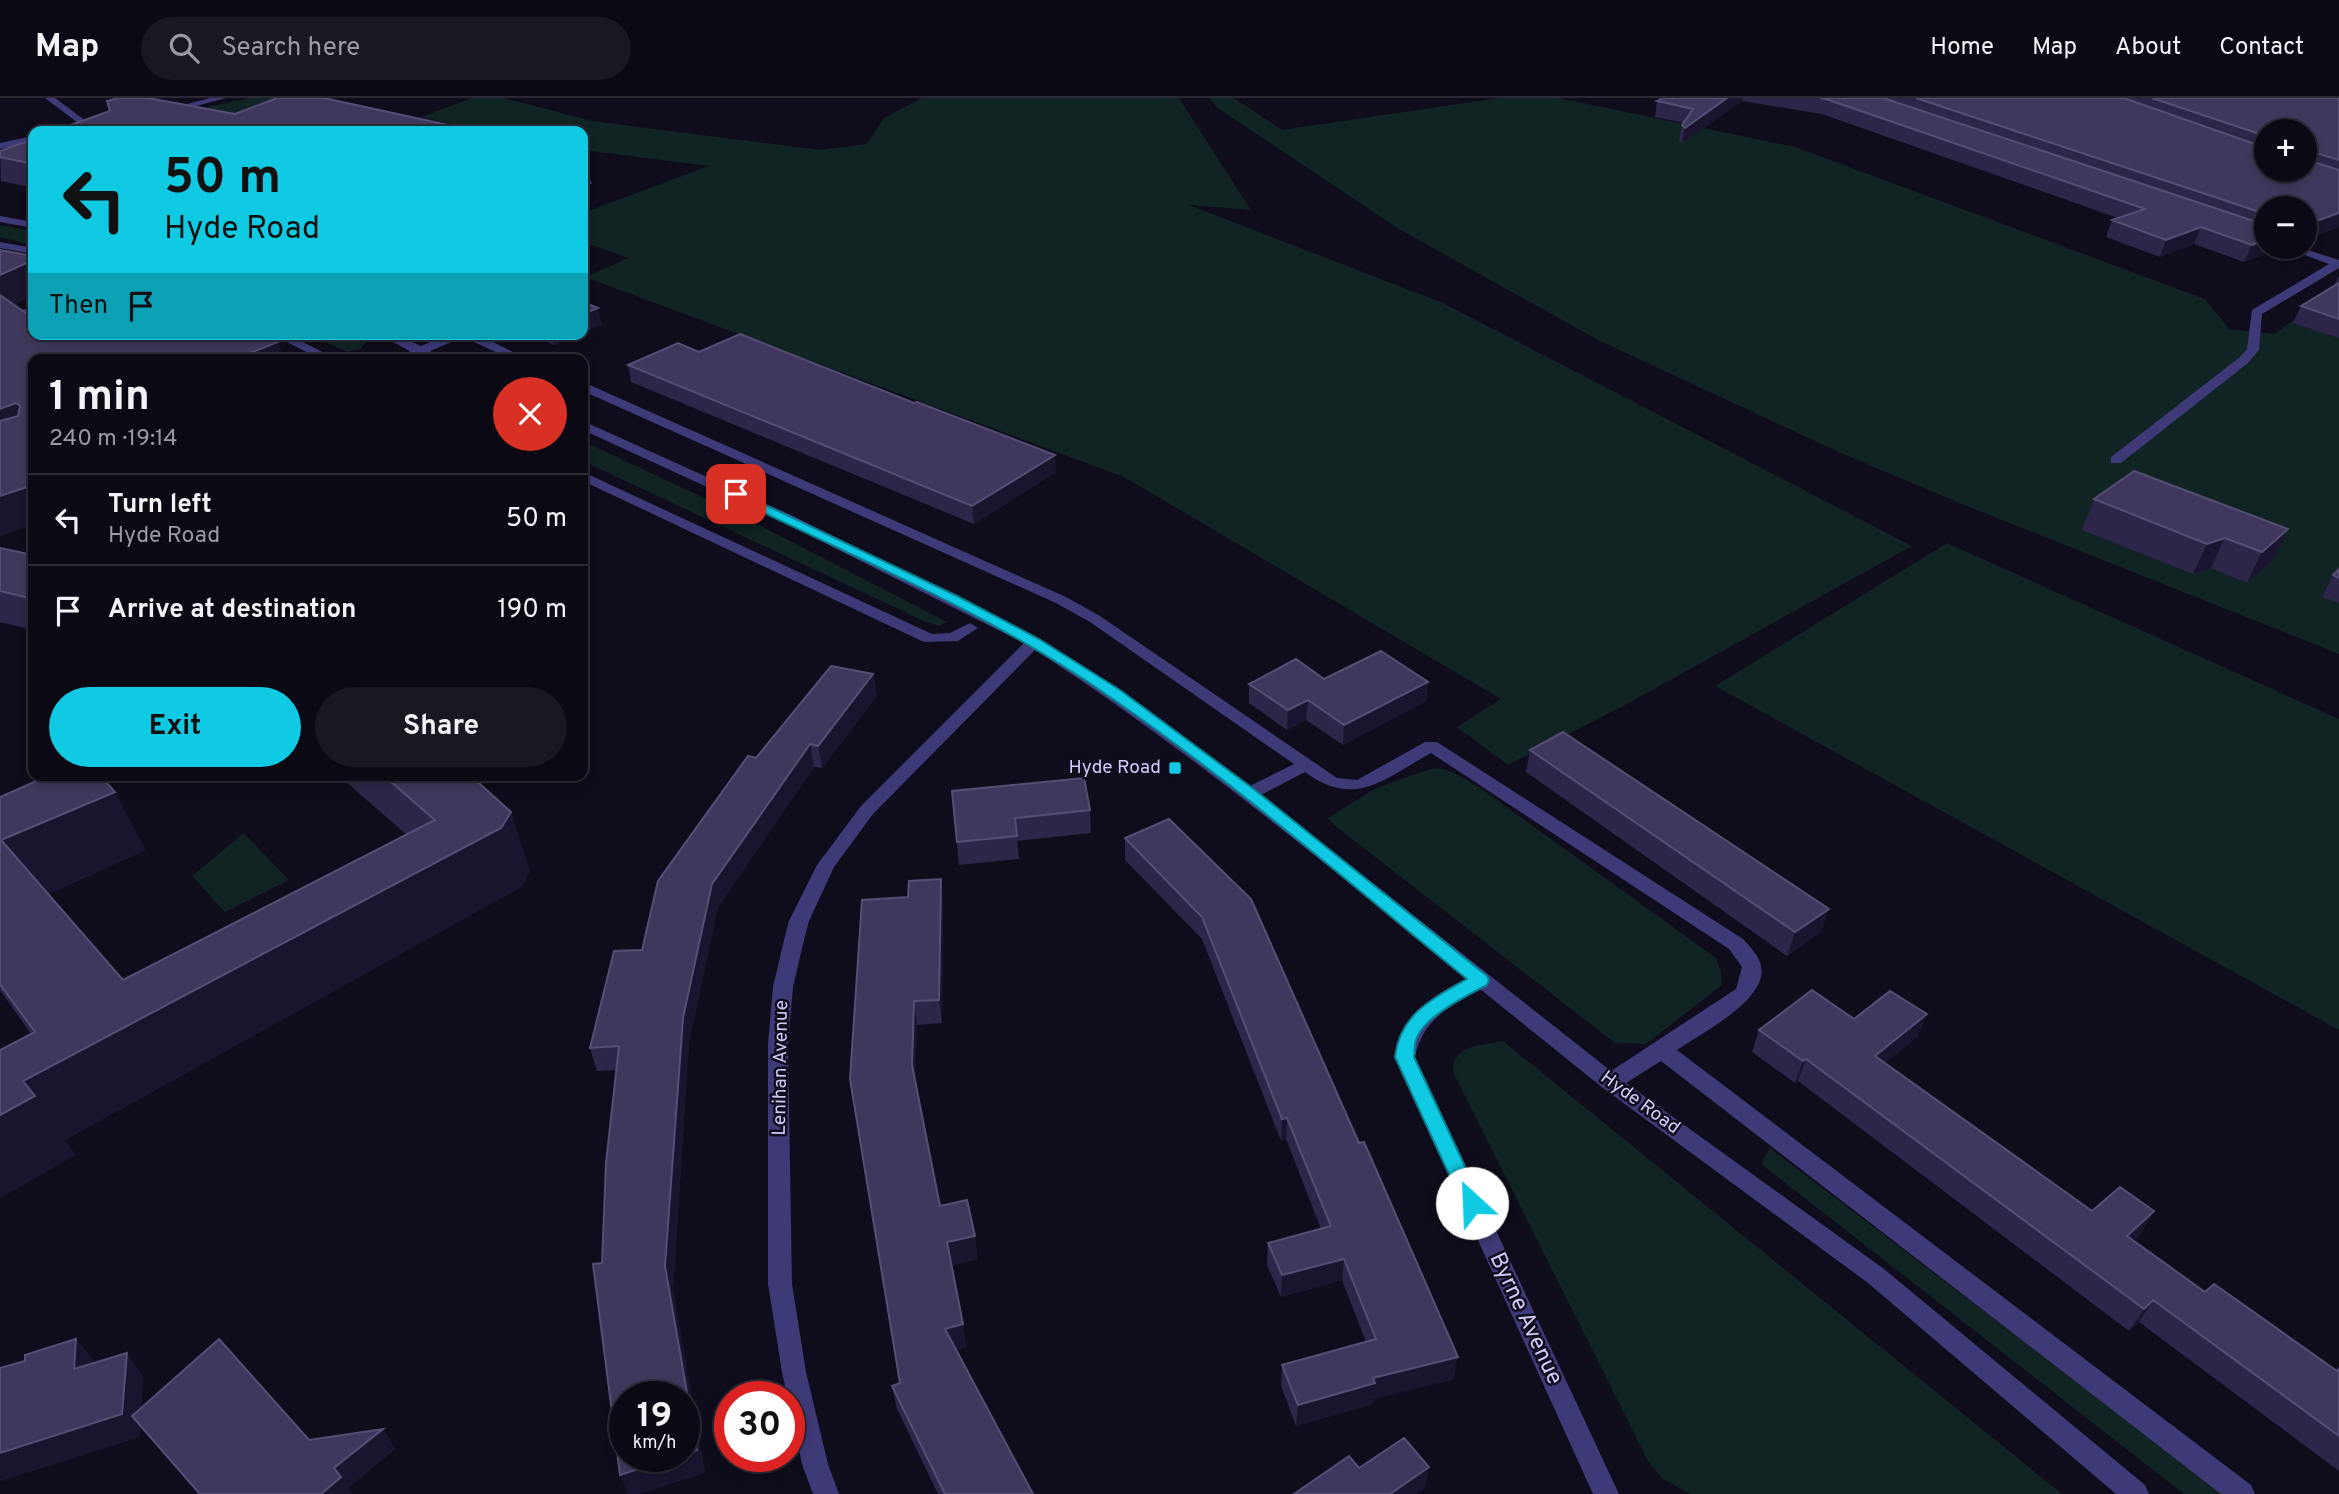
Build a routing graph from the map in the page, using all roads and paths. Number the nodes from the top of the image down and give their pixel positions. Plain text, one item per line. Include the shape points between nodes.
1 (50, 98) edge
2 (222, 98) edge
3 (166, 111) junction
4 (153, 114) edge
5 (190, 115) edge
6 (102, 124) edge
7 (88, 126) edge
8 (93, 126) edge
9 (28, 140) edge
10 (0, 146) edge
11 (0, 219) edge
12 (28, 224) edge
13 (0, 245) edge
14 (28, 250) edge
15 (2317, 257) edge
16 (2339, 264) edge
17 (28, 312) edge
18 (0, 320) edge
19 (290, 340) edge
20 (397, 340) edge
21 (446, 340) edge
22 (480, 340) edge
23 (421, 351) junction
24 (319, 354) edge
25 (414, 354) edge
26 (427, 354) edge
27 (511, 354) edge
28 (588, 388) edge
29 (588, 427) edge
30 (2116, 460) dead end
31 (588, 478) edge
32 (970, 628) dead end
33 (1034, 642) junction
34 (1306, 765) junction
35 (1250, 794) junction
36 (1480, 980) junction
37 (1662, 1050) junction
38 (1610, 1082) junction
39 (827, 1494) edge
40 (1606, 1494) edge
41 (2136, 1494) edge
42 (2242, 1494) edge

1 - 7 street
2 - 3 street
3 - 4 street
3 - 5 street
6 - 8 street
9 - 10 street
11 - 12 street
13 - 14 street
15 - 16 street
16 - 30 street via 2256,312 2253,350 2244,360
17 - 18 street
19 - 24 street
20 - 23 street
21 - 23 street
22 - 27 street
23 - 25 street
23 - 26 street
28 - 34 street via 1061,600
29 - 33 street, Hyde Road via 786,518
31 - 32 street via 930,639 953,638
33 - 35 street, Hyde Road via 1115,694
33 - 39 street, Lenihan Avenue via 867,810 826,865 795,936 783,987 778,1044 780,1284 793,1372 815,1464
34 - 35 street
34 - 37 street via 1332,784 1349,788 1431,746 1735,944 1752,961 1753,976 1744,993
35 - 36 street, Hyde Road
36 - 38 street, Hyde Road
36 - 40 street, Byrne Avenue via 1418,1020 1407,1039 1405,1057
37 - 38 street
37 - 42 street
38 - 41 street, Hyde Road via 1876,1276

